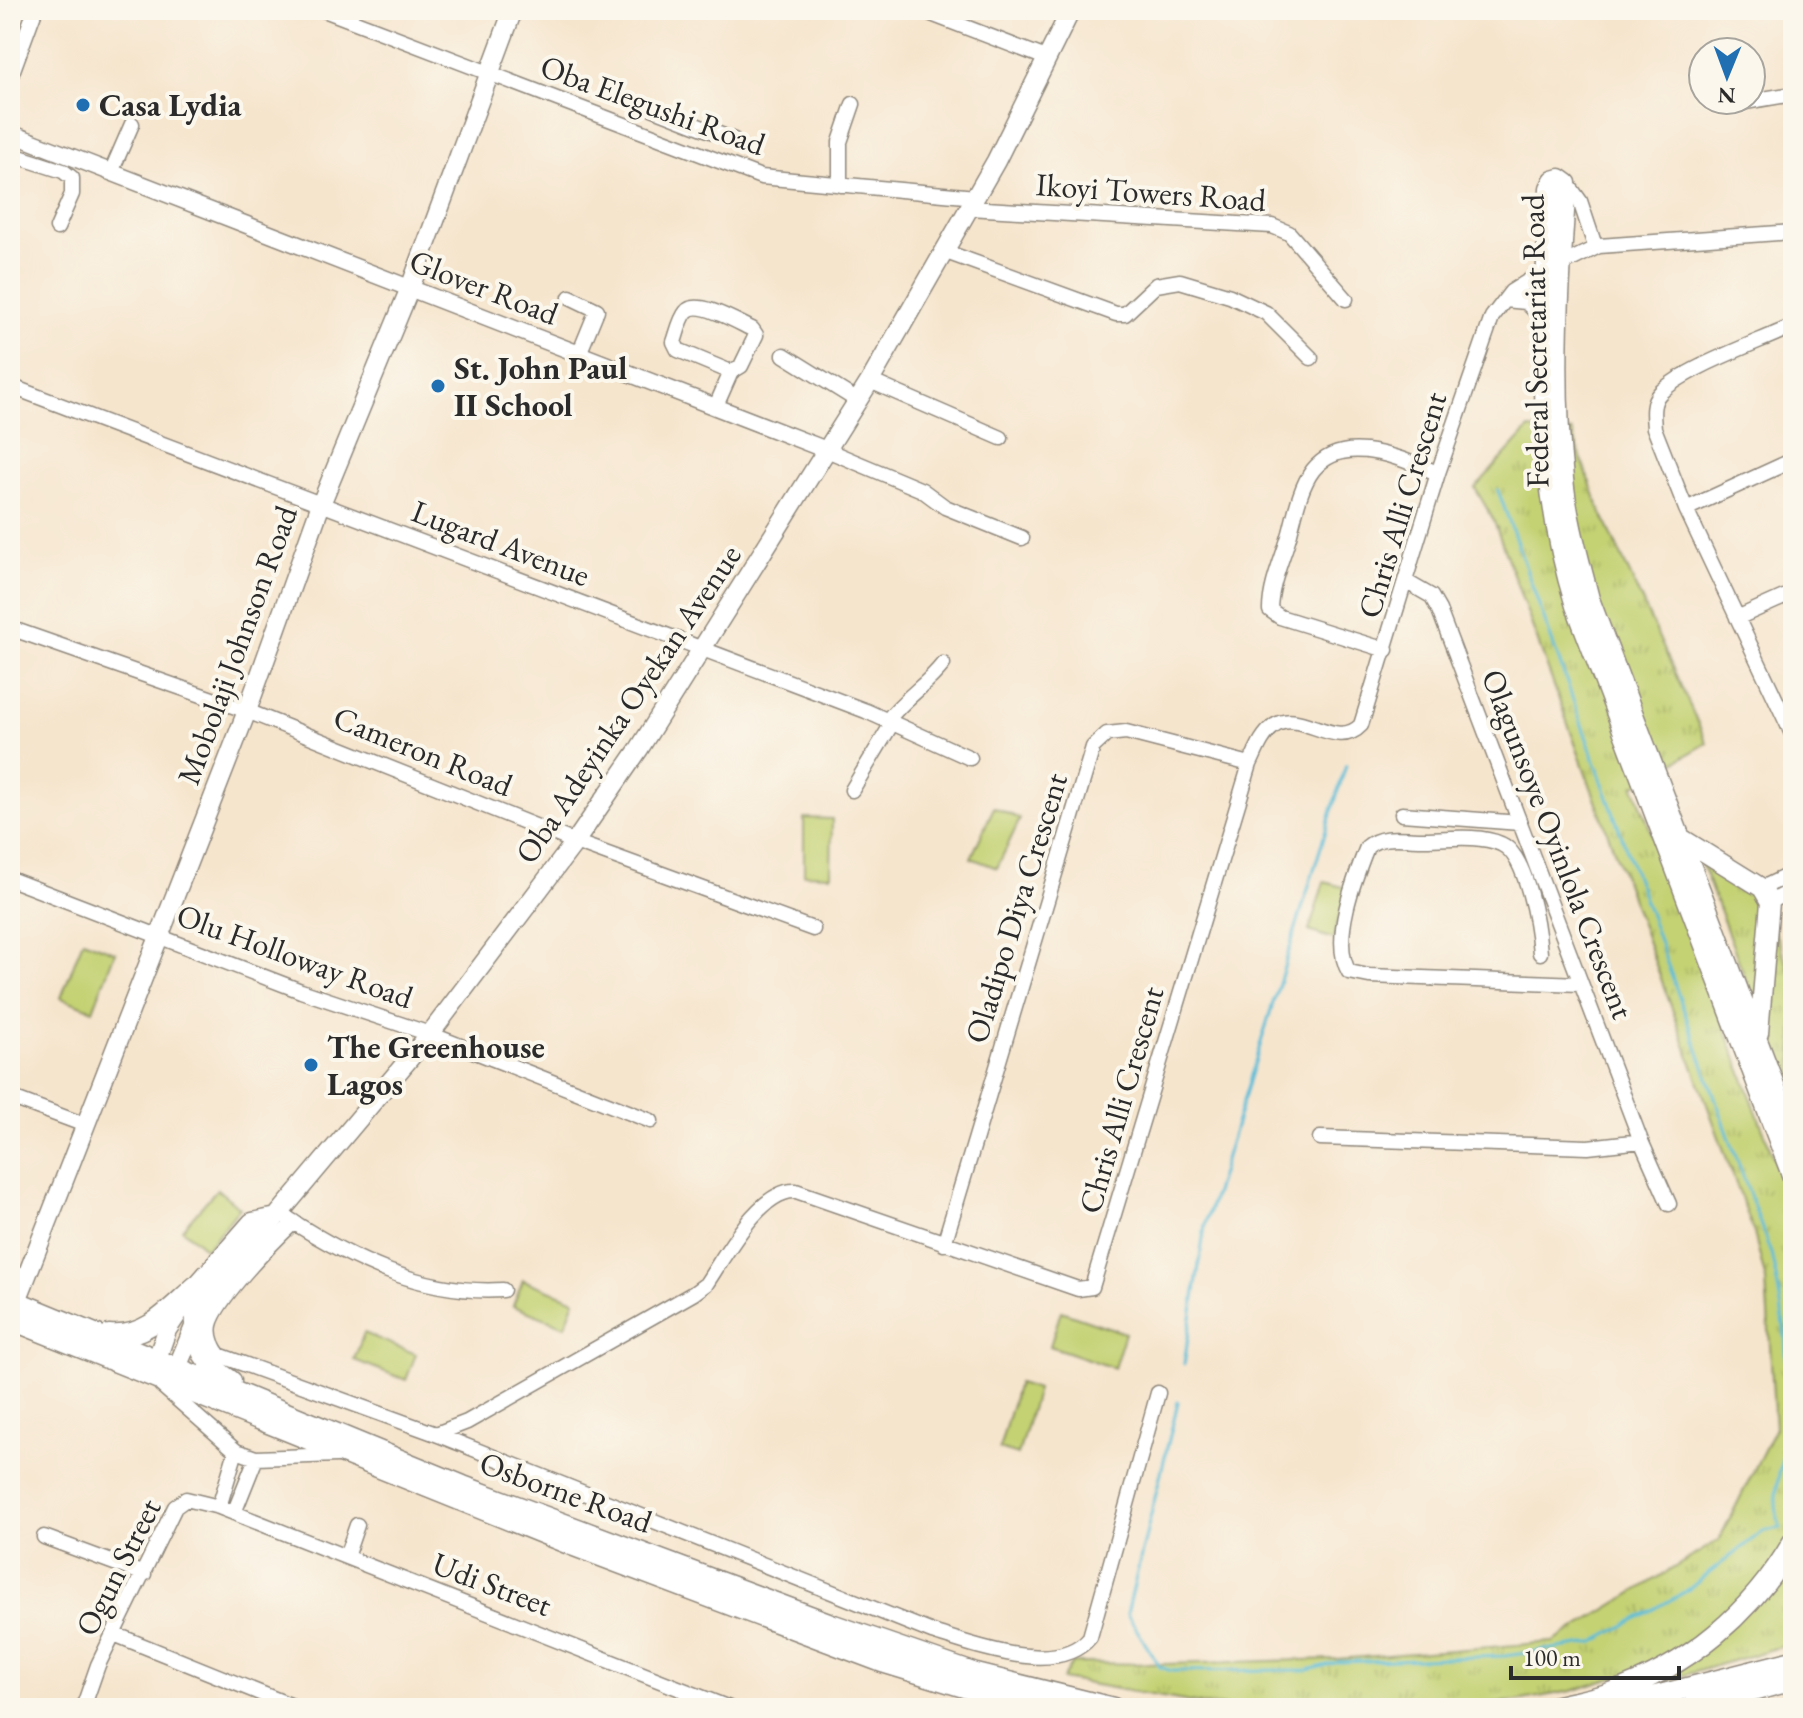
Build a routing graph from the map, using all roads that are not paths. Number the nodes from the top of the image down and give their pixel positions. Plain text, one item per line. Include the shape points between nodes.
1 (35, 10) edge
2 (324, 10) edge
3 (513, 10) edge
4 (921, 10) edge
5 (1071, 10) edge
6 (1046, 58) junction
7 (488, 73) junction
8 (10, 78) edge
9 (1793, 94) edge
10 (1767, 98) edge
11 (853, 104) dead end
12 (652, 108) dead end
13 (132, 124) dead end
14 (692, 124) junction
15 (10, 133) edge
16 (734, 140) dead end
17 (684, 149) junction
18 (10, 154) edge
19 (112, 170) junction
20 (1567, 183) junction
21 (840, 185) junction
22 (973, 202) junction
23 (57, 228) dead end
24 (1793, 232) edge
25 (1595, 246) junction
26 (946, 252) junction
27 (1563, 264) junction
28 (1544, 271) junction
29 (410, 288) junction
30 (570, 297) dead end
31 (1346, 299) dead end
32 (1505, 300) junction
33 (1542, 318) junction
34 (1793, 326) edge
35 (579, 354) junction
36 (784, 355) dead end
37 (1311, 358) dead end
38 (731, 372) junction
39 (870, 381) junction
40 (10, 386) edge
41 (858, 401) junction
42 (716, 406) junction
43 (1001, 438) dead end
44 (829, 451) junction
45 (1793, 460) edge
46 (1438, 473) junction
47 (321, 504) junction
48 (1686, 509) junction
49 (1022, 538) dead end
50 (1405, 581) junction
51 (1793, 593) edge
52 (1737, 618) junction
53 (10, 628) edge
54 (701, 650) junction
55 (1386, 650) junction
56 (943, 664) dead end
57 (247, 711) junction
58 (889, 723) junction
59 (1793, 734) edge
60 (970, 758) dead end
61 (1250, 764) junction
62 (852, 790) dead end
63 (1402, 814) dead end
64 (1520, 823) junction
65 (1683, 839) junction
66 (575, 842) junction
67 (1793, 873) edge
68 (10, 879) edge
69 (1793, 890) edge
70 (1766, 895) junction
71 (813, 929) dead end
72 (160, 937) junction
73 (1540, 953) dead end
74 (1580, 984) junction
75 (430, 1034) junction
76 (1759, 1039) junction
77 (10, 1097) edge
78 (651, 1121) dead end
79 (85, 1125) junction
80 (1793, 1132) edge
81 (1320, 1138) dead end
82 (1641, 1141) junction
83 (1793, 1180) edge
84 (1669, 1204) dead end
85 (281, 1217) junction
86 (944, 1244) junction
87 (196, 1286) junction
88 (503, 1290) dead end
89 (12, 1306) edge
90 (196, 1317) junction
91 (104, 1335) junction
92 (163, 1371) junction
93 (1158, 1393) dead end
94 (255, 1397) junction
95 (436, 1434) junction
96 (236, 1451) junction
97 (344, 1455) junction
98 (256, 1458) junction
99 (219, 1507) junction
100 (234, 1513) junction
101 (357, 1525) dead end
102 (44, 1537) dead end
103 (1793, 1542) edge
104 (346, 1557) junction
105 (144, 1574) junction
106 (114, 1634) junction
107 (1793, 1661) edge
108 (1793, 1680) edge
109 (1609, 1701) edge
110 (83, 1708) edge
111 (297, 1708) edge
112 (729, 1708) edge
113 (1033, 1708) edge
114 (1113, 1708) edge
115 (1550, 1708) edge
116 (1690, 1708) edge

1 - 8 street
2 - 7 street, Oba Elegushi Road
3 - 7 main road, Mobolaji Johnson Road
4 - 6 street
5 - 6 main road, Oba Adeyinka Oyekan Avenue
6 - 22 main road, Oba Adeyinka Oyekan Avenue
7 - 17 street, Oba Elegushi Road
7 - 29 main road, Mobolaji Johnson Road
9 - 10 street
11 - 21 street via 840,142
12 - 14 street
13 - 19 street
14 - 16 street
14 - 17 street
15 - 19 street, Glover Road
17 - 21 street, Oba Elegushi Road via 761,177
18 - 23 street via 72,178 72,194
19 - 29 street, Glover Road
20 - 25 street via 1580,201
20 - 27 main road, Federal Secretariat Road
20 - 28 main road, Federal Secretariat Road via 1560,178 1549,188
21 - 22 street, Oba Elegushi Road
22 - 26 main road, Oba Adeyinka Oyekan Avenue
22 - 31 street, Ikoyi Towers Road via 1272,226 1289,233
24 - 25 street
25 - 27 street
26 - 37 street via 1116,314 1125,314 1156,285 1180,281 1266,313
26 - 39 main road, Oba Adeyinka Oyekan Avenue
27 - 65 main road, Federal Secretariat Road via 1560,439 1573,532 1590,599
28 - 32 street, Chris Alli Crescent
28 - 33 main road, Federal Secretariat Road
29 - 35 street, Glover Road
29 - 47 main road, Mobolaji Johnson Road
30 - 35 street via 597,310
32 - 33 street via 1526,302
32 - 46 street, Chris Alli Crescent via 1492,317
33 - 83 main road, Federal Secretariat Road via 1542,439 1571,595
34 - 48 street via 1659,394 1654,428
35 - 42 street, Glover Road
36 - 41 street
38 - 38 street via 678,350 674,342 686,312 702,307 752,329 756,335 747,356
38 - 42 street
39 - 41 main road, Oba Adeyinka Oyekan Avenue
39 - 43 street
40 - 47 street, Lugard Avenue
41 - 44 main road, Oba Adeyinka Oyekan Avenue
42 - 44 street, Glover Road
44 - 49 street, Glover Road
44 - 54 main road, Oba Adeyinka Oyekan Avenue
45 - 48 street
46 - 50 street, Chris Alli Crescent
46 - 55 street via 1377,452 1335,455 1311,472 1299,501 1270,610
47 - 54 street, Lugard Avenue
47 - 57 main road, Mobolaji Johnson Road
48 - 52 street
50 - 55 street, Chris Alli Crescent
50 - 64 street, Olagunsoye Oyinlola Crescent via 1431,596 1439,610
51 - 52 street
52 - 59 street
53 - 57 street, Cameron Road
54 - 58 street, Lugard Avenue
54 - 66 main road, Oba Adeyinka Oyekan Avenue
55 - 61 street, Chris Alli Crescent via 1354,733 1280,723 1265,735
56 - 58 street via 925,687 904,698
57 - 66 street, Cameron Road
57 - 72 main road, Mobolaji Johnson Road
58 - 60 street, Lugard Avenue
58 - 62 street
61 - 86 street, Oladipo Diya Crescent via 1126,732 1107,734 1093,747
61 - 86 street, Chris Alli Crescent via 1092,1287 1078,1289
63 - 64 street
64 - 74 street, Olagunsoye Oyinlola Crescent
65 - 70 main road
65 - 76 main road, Federal Secretariat Road
66 - 71 street, Cameron Road
66 - 75 main road, Oba Adeyinka Oyekan Avenue
67 - 70 street
68 - 72 street, Olu Holloway Road
69 - 70 street
70 - 76 main road
72 - 75 street, Olu Holloway Road
72 - 79 main road, Mobolaji Johnson Road
73 - 74 street via 1534,909 1506,846 1482,840 1383,838 1367,847 1344,923 1349,972
74 - 82 street, Olagunsoye Oyinlola Crescent
75 - 78 street, Olu Holloway Road
75 - 85 main road, Oba Adeyinka Oyekan Avenue
76 - 80 main road, Federal Secretariat Road
77 - 79 street
79 - 89 main road, Mobolaji Johnson Road
81 - 82 street via 1588,1147
82 - 84 street, Olagunsoye Oyinlola Crescent
85 - 87 main road via 252,1222
85 - 88 street via 344,1254 405,1277 453,1288
85 - 90 main road, Oba Adeyinka Oyekan Avenue
85 - 95 street via 258,1258 213,1317 209,1329 214,1349 225,1358
86 - 95 street, Chris Alli Crescent via 783,1190 765,1202 694,1293 467,1422
87 - 91 main road via 144,1329 125,1337
87 - 92 main road via 167,1330
89 - 91 main road, Osborne Road
89 - 92 main road, Osborne Road
90 - 92 main road, Oba Adeyinka Oyekan Avenue
90 - 94 main road via 201,1353 213,1368
91 - 92 main road, Osborne Road
92 - 94 main road, Osborne Road
92 - 96 street
92 - 97 main road, Osborne Road
93 - 95 street via 1090,1637 1073,1650 1035,1656 1000,1653 932,1632
94 - 114 main road, Osborne Road via 463,1486 834,1625 976,1674
96 - 98 street
96 - 99 street
97 - 98 street
97 - 113 main road, Osborne Road via 868,1656
98 - 100 street
99 - 100 street, Ogun Street
99 - 105 street, Ogun Street via 180,1501
100 - 104 street, Udi Street
101 - 104 street
102 - 105 street
103 - 109 main road via 1760,1592 1705,1643
104 - 112 street, Udi Street
105 - 106 street, Ogun Street
106 - 110 street, Ogun Street
106 - 111 street
107 - 109 main road
108 - 116 main road
109 - 115 main road

